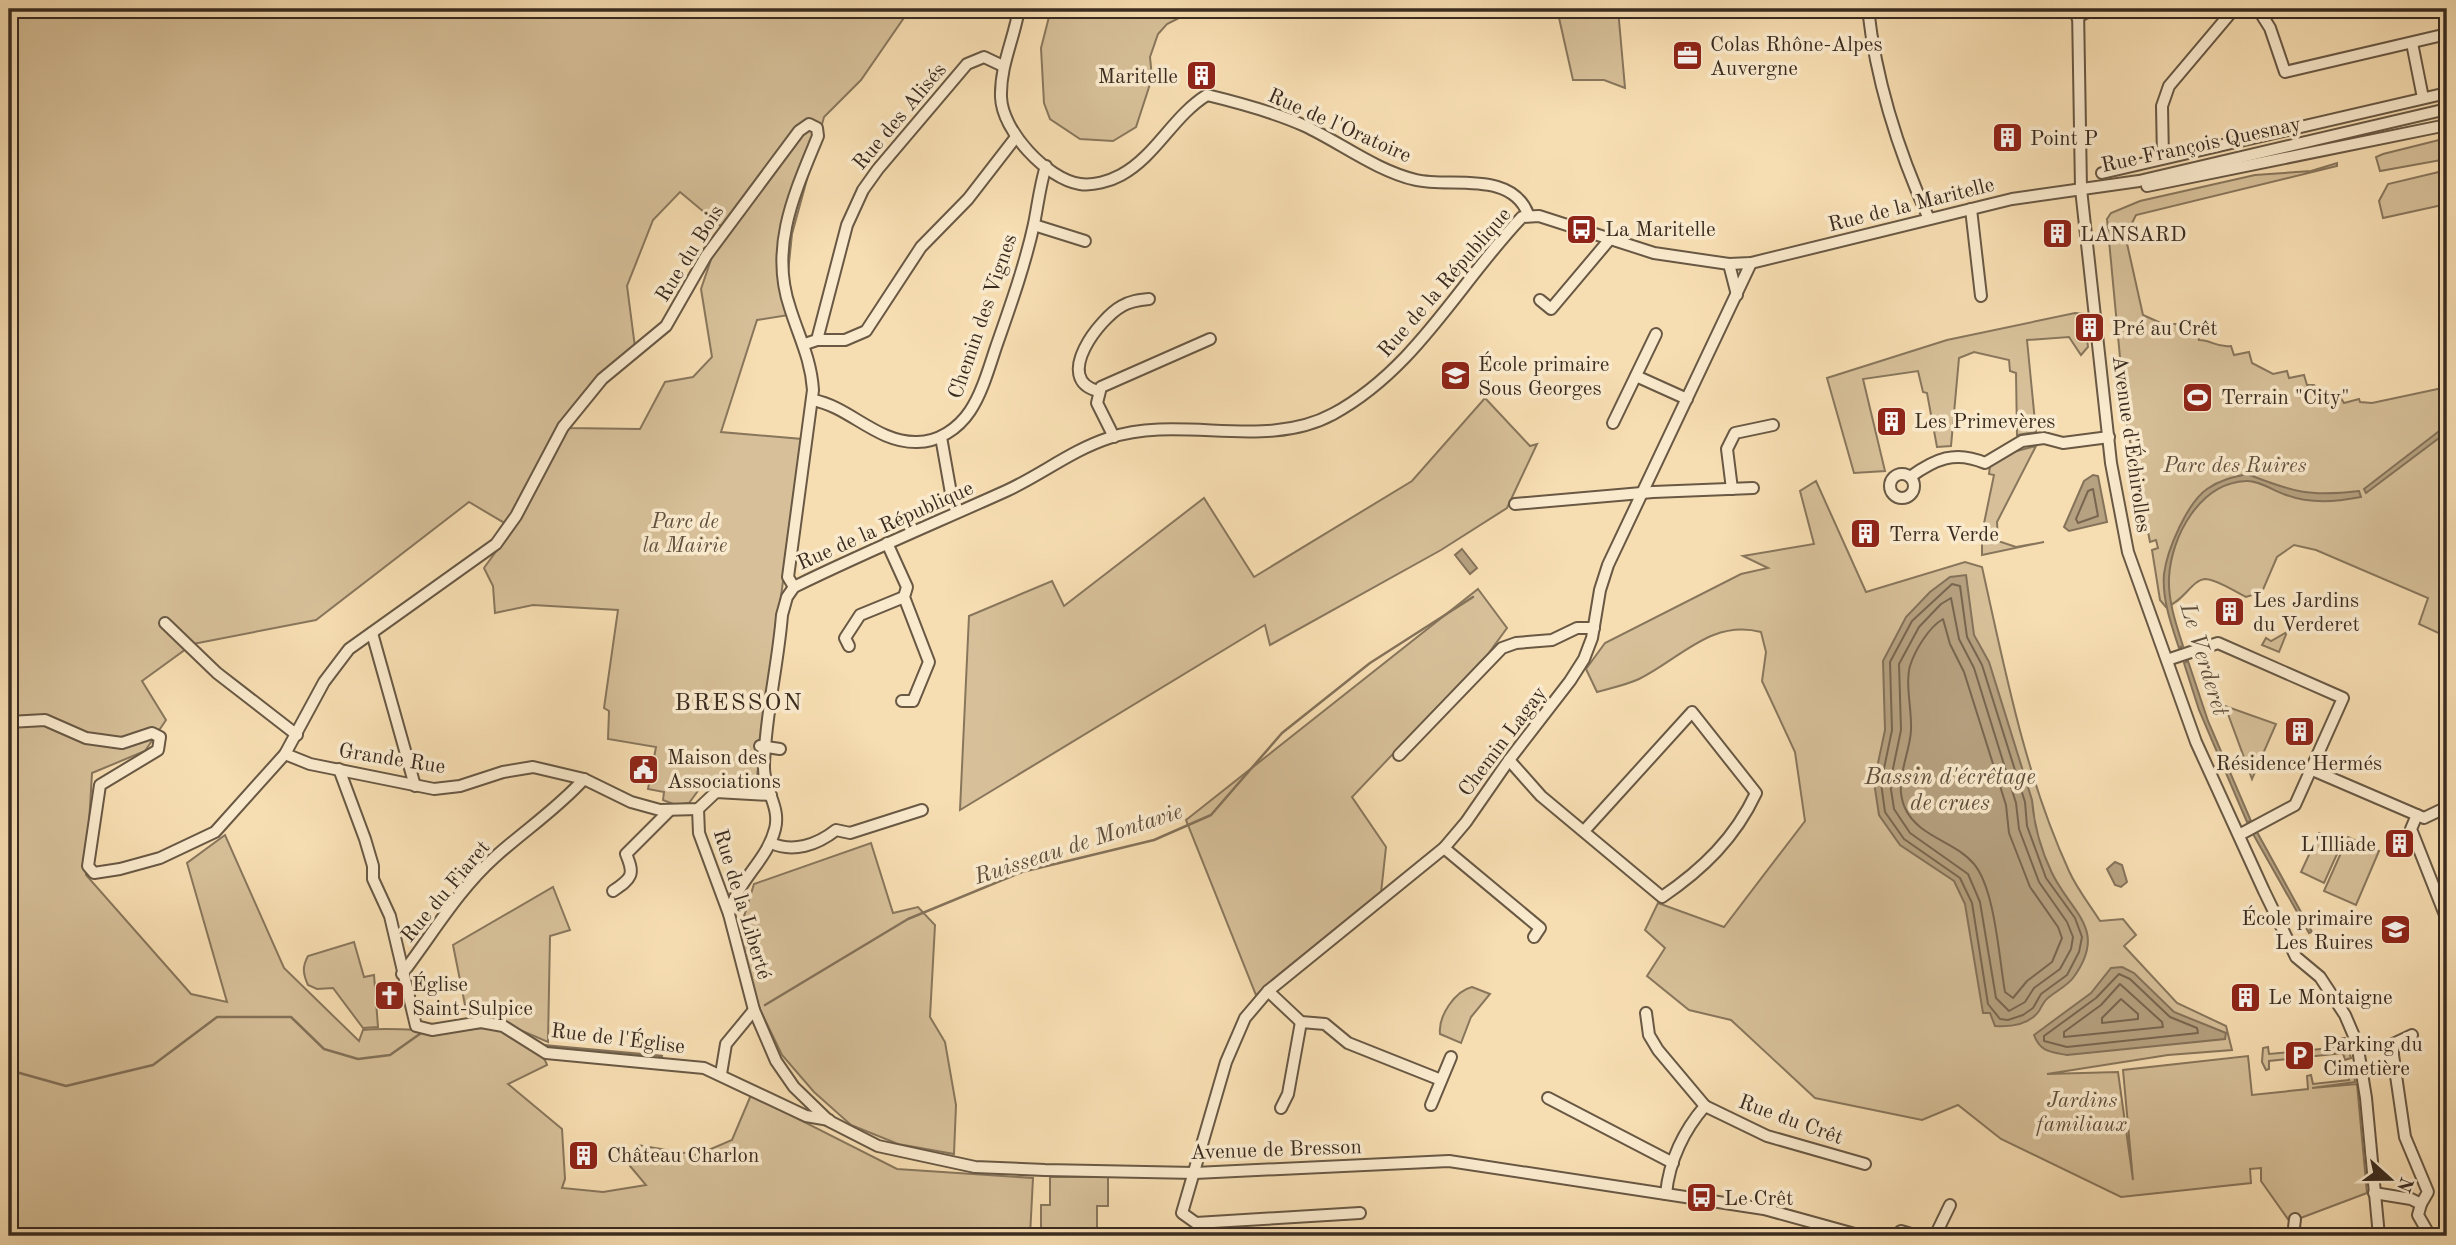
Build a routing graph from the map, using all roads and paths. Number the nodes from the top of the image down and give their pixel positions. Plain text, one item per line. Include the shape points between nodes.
1 (1019, 9) edge
2 (1868, 9) edge
3 (2094, 9) edge
4 (2234, 9) edge
5 (2258, 9) edge
6 (2078, 13) edge
7 (2447, 34) edge
8 (2412, 43) junction
9 (1003, 66) junction
10 (2447, 93) edge
11 (2423, 98) junction
12 (2447, 109) edge
13 (2447, 125) edge
14 (1016, 137) junction
15 (2163, 158) junction
16 (1046, 166) junction
17 (2102, 173) dead end
18 (2081, 189) junction
19 (1971, 209) junction
20 (1528, 214) junction
21 (1929, 219) junction
22 (1034, 225) junction
23 (1610, 239) junction
24 (1085, 241) dead end
25 (1751, 263) junction
26 (1729, 264) junction
27 (1737, 295) junction
28 (1981, 296) dead end
29 (1149, 299) dead end
30 (1540, 300) dead end
31 (1656, 334) dead end
32 (1210, 339) dead end
33 (811, 342) junction
34 (1636, 376) junction
35 (1098, 391) junction
36 (1687, 399) junction
37 (813, 400) junction
38 (1613, 423) dead end
39 (1773, 425) dead end
40 (1114, 437) junction
41 (2109, 437) junction
42 (942, 438) junction
43 (1910, 477) dead end
44 (1753, 488) dead end
45 (1732, 489) junction
46 (1642, 494) junction
47 (952, 499) dead end
48 (1514, 504) dead end
49 (887, 543) junction
50 (794, 587) junction
51 (904, 597) junction
52 (165, 623) dead end
53 (1594, 628) junction
54 (372, 633) junction
55 (849, 646) dead end
56 (2172, 658) junction
57 (902, 701) dead end
58 (9, 722) edge
59 (298, 735) junction
60 (763, 747) junction
61 (780, 749) dead end
62 (285, 754) junction
63 (1399, 755) dead end
64 (1509, 760) junction
65 (339, 769) junction
66 (2310, 769) junction
67 (584, 779) junction
68 (415, 786) junction
69 (771, 795) junction
70 (2447, 807) edge
71 (698, 809) junction
72 (670, 810) junction
73 (922, 810) dead end
74 (2417, 815) junction
75 (1584, 831) junction
76 (2242, 834) junction
77 (771, 843) junction
78 (1444, 848) junction
79 (613, 891) dead end
80 (729, 914) junction
81 (2447, 920) edge
82 (1534, 937) dead end
83 (402, 974) junction
84 (1268, 991) junction
85 (754, 1010) junction
86 (1646, 1013) dead end
87 (1301, 1022) junction
88 (2412, 1035) dead end
89 (1451, 1057) dead end
90 (721, 1074) junction
91 (1441, 1080) junction
92 (1548, 1098) dead end
93 (1431, 1105) dead end
94 (1705, 1106) junction
95 (1281, 1108) dead end
96 (830, 1121) junction
97 (1673, 1163) junction
98 (1865, 1164) dead end
99 (1195, 1173) junction
100 (2374, 1193) junction
101 (1666, 1194) junction
102 (2421, 1204) junction
103 (1950, 1205) dead end
104 (1360, 1213) dead end
105 (2295, 1219) dead end
106 (1862, 1236) edge
107 (1895, 1236) edge
108 (1918, 1236) edge
109 (1935, 1236) edge
110 (2293, 1236) edge
111 (2379, 1236) edge
112 (2430, 1236) edge

1 - 9 street, Rue de l'Oratoire
2 - 21 street via 1884,94
3 - 6 street
4 - 15 street via 2169,86 2162,106
5 - 8 street via 2270,27 2286,72
6 - 18 street, Avenue d'Échirolles
7 - 8 street
8 - 11 street
9 - 14 street, Rue de l'Oratoire via 1001,100
9 - 33 street, Rue des Alisés via 984,57 967,64 870,179 847,225
10 - 11 street
11 - 15 street
12 - 18 street, Rue François Quesnay via 2139,181
13 - 18 street, Rue François Quesnay via 2144,187
14 - 16 street, Rue de l'Oratoire
14 - 33 street via 968,199 921,247 866,331 845,340
15 - 17 street
16 - 20 street, Rue de l'Oratoire via 1080,184 1120,176 1140,162 1184,111 1207,95 1303,125 1401,176 1494,186 1524,205
16 - 22 street, Chemin des Vignes
18 - 19 street, Rue de la Maritelle
18 - 41 street, Avenue d'Échirolles
19 - 21 street, Rue de la Maritelle
19 - 28 street
20 - 23 street, Rue de la République
20 - 40 street, Rue de la République via 1399,365 1371,391 1330,416 1268,430 1147,430
21 - 25 street, Rue de la Maritelle
22 - 24 street, Chemin des Vignes
22 - 42 street, Chemin des Vignes via 971,410
23 - 26 street, Rue de la République via 1654,253
23 - 30 street via 1551,309
25 - 26 street, Rue de la République
25 - 27 street, Chemin Lagay
26 - 27 street
27 - 36 street, Chemin Lagay
29 - 35 street via 1119,307 1079,357 1079,373 1090,389
31 - 34 street
32 - 35 street
33 - 37 street, Rue du Bois
33 - 54 street, Rue du Bois via 785,290 781,246 796,189 818,136 817,128 809,124 741,205 705,256 666,326 602,379 563,427 496,544
34 - 36 street
34 - 38 street
35 - 40 street via 1097,403
36 - 46 street, Chemin Lagay
37 - 42 street via 898,440 915,443
37 - 50 street, Rue du Bois via 789,567
39 - 45 street via 1735,433 1727,449
40 - 49 street, Rue de la République via 1076,452 1009,490
41 - 43 street via 2063,443 2044,438 2022,441 1985,463 1960,456 1937,458
41 - 56 street, Avenue d'Échirolles via 2128,552
42 - 47 street
44 - 45 street
45 - 46 street
46 - 48 street
46 - 53 street, Chemin Lagay via 1608,565
49 - 50 street, Rue de la République
49 - 51 street via 907,587
50 - 60 street, Rue de la République via 782,615
51 - 55 street via 860,614 845,638
51 - 57 street via 929,662 913,701
52 - 59 street via 217,673
53 - 63 street via 1577,628 1552,640 1502,648
53 - 64 street, Chemin Lagay via 1584,659 1570,681
54 - 59 street, Rue du Bois via 334,666
54 - 68 street
56 - 66 street via 2218,643 2343,698
56 - 76 street, Avenue d'Échirolles via 2196,742
58 - 62 street, Rue du Bois via 45,720 86,738 122,743 152,733 160,737 158,750 100,785 88,866 94,873 146,862 200,842 233,815
59 - 62 street, Rue du Bois
60 - 61 street
60 - 69 street, Rue de la République via 763,769
62 - 65 street, Grande Rue
64 - 75 street via 1541,796
64 - 78 street, Chemin Lagay
65 - 68 street, Grande Rue
65 - 83 street, Rue de l'Église via 365,839 373,879 390,916
66 - 74 street
66 - 76 street via 2295,805
67 - 68 street, Grande Rue via 533,767 460,786
67 - 72 street, Grande Rue via 631,802
67 - 83 street, Rue du Fiaret via 561,805 494,858 432,929
69 - 71 street, Grande Rue via 716,793
69 - 77 street, Rue de la République via 777,816
70 - 74 street via 2424,818
71 - 72 street, Grande Rue
71 - 80 street, Rue de la Liberté via 699,833
72 - 79 street via 626,854 631,878
73 - 77 street via 849,833 836,830 822,841 786,850
74 - 81 street via 2411,829
75 - 75 street via 1692,712 1756,793 1728,840 1694,875 1662,897
76 - 100 street, Avenue d'Échirolles via 2296,957 2320,977 2352,1031 2362,1064
77 - 80 street via 735,891
78 - 82 street via 1541,928
78 - 84 street, Chemin Lagay
80 - 85 street, Rue de la Liberté
83 - 90 street, Rue de l'Église via 416,1026 441,1029 481,1022 506,1028 545,1053 704,1068
84 - 87 street
84 - 99 street, Chemin Lagay via 1245,1018 1226,1062
85 - 90 street via 726,1044
85 - 96 street, Avenue de Bresson via 776,1061 794,1087
86 - 94 street, Rue du Crêt via 1649,1035 1658,1050
87 - 91 street via 1325,1024 1348,1044
87 - 95 street via 1288,1094
88 - 102 street via 2393,1044 2393,1055 2404,1138 2428,1185
89 - 91 street
90 - 96 street, Rue de l'Église via 806,1116
91 - 93 street
92 - 97 street
94 - 97 street, Rue du Crêt via 1689,1125
94 - 98 street, Rue du Crêt via 1767,1136
96 - 99 street, Avenue de Bresson via 878,1146 975,1167
97 - 101 street, Rue du Crêt
99 - 101 street, Avenue de Bresson via 1449,1161
99 - 104 street, Chemin Lagay via 1182,1213 1196,1223
100 - 102 street
100 - 111 street, Avenue d'Échirolles
101 - 106 street, Avenue de Bresson via 1764,1209
102 - 112 street via 2418,1215
103 - 109 street
105 - 110 street
107 - 108 street via 1901,1231

